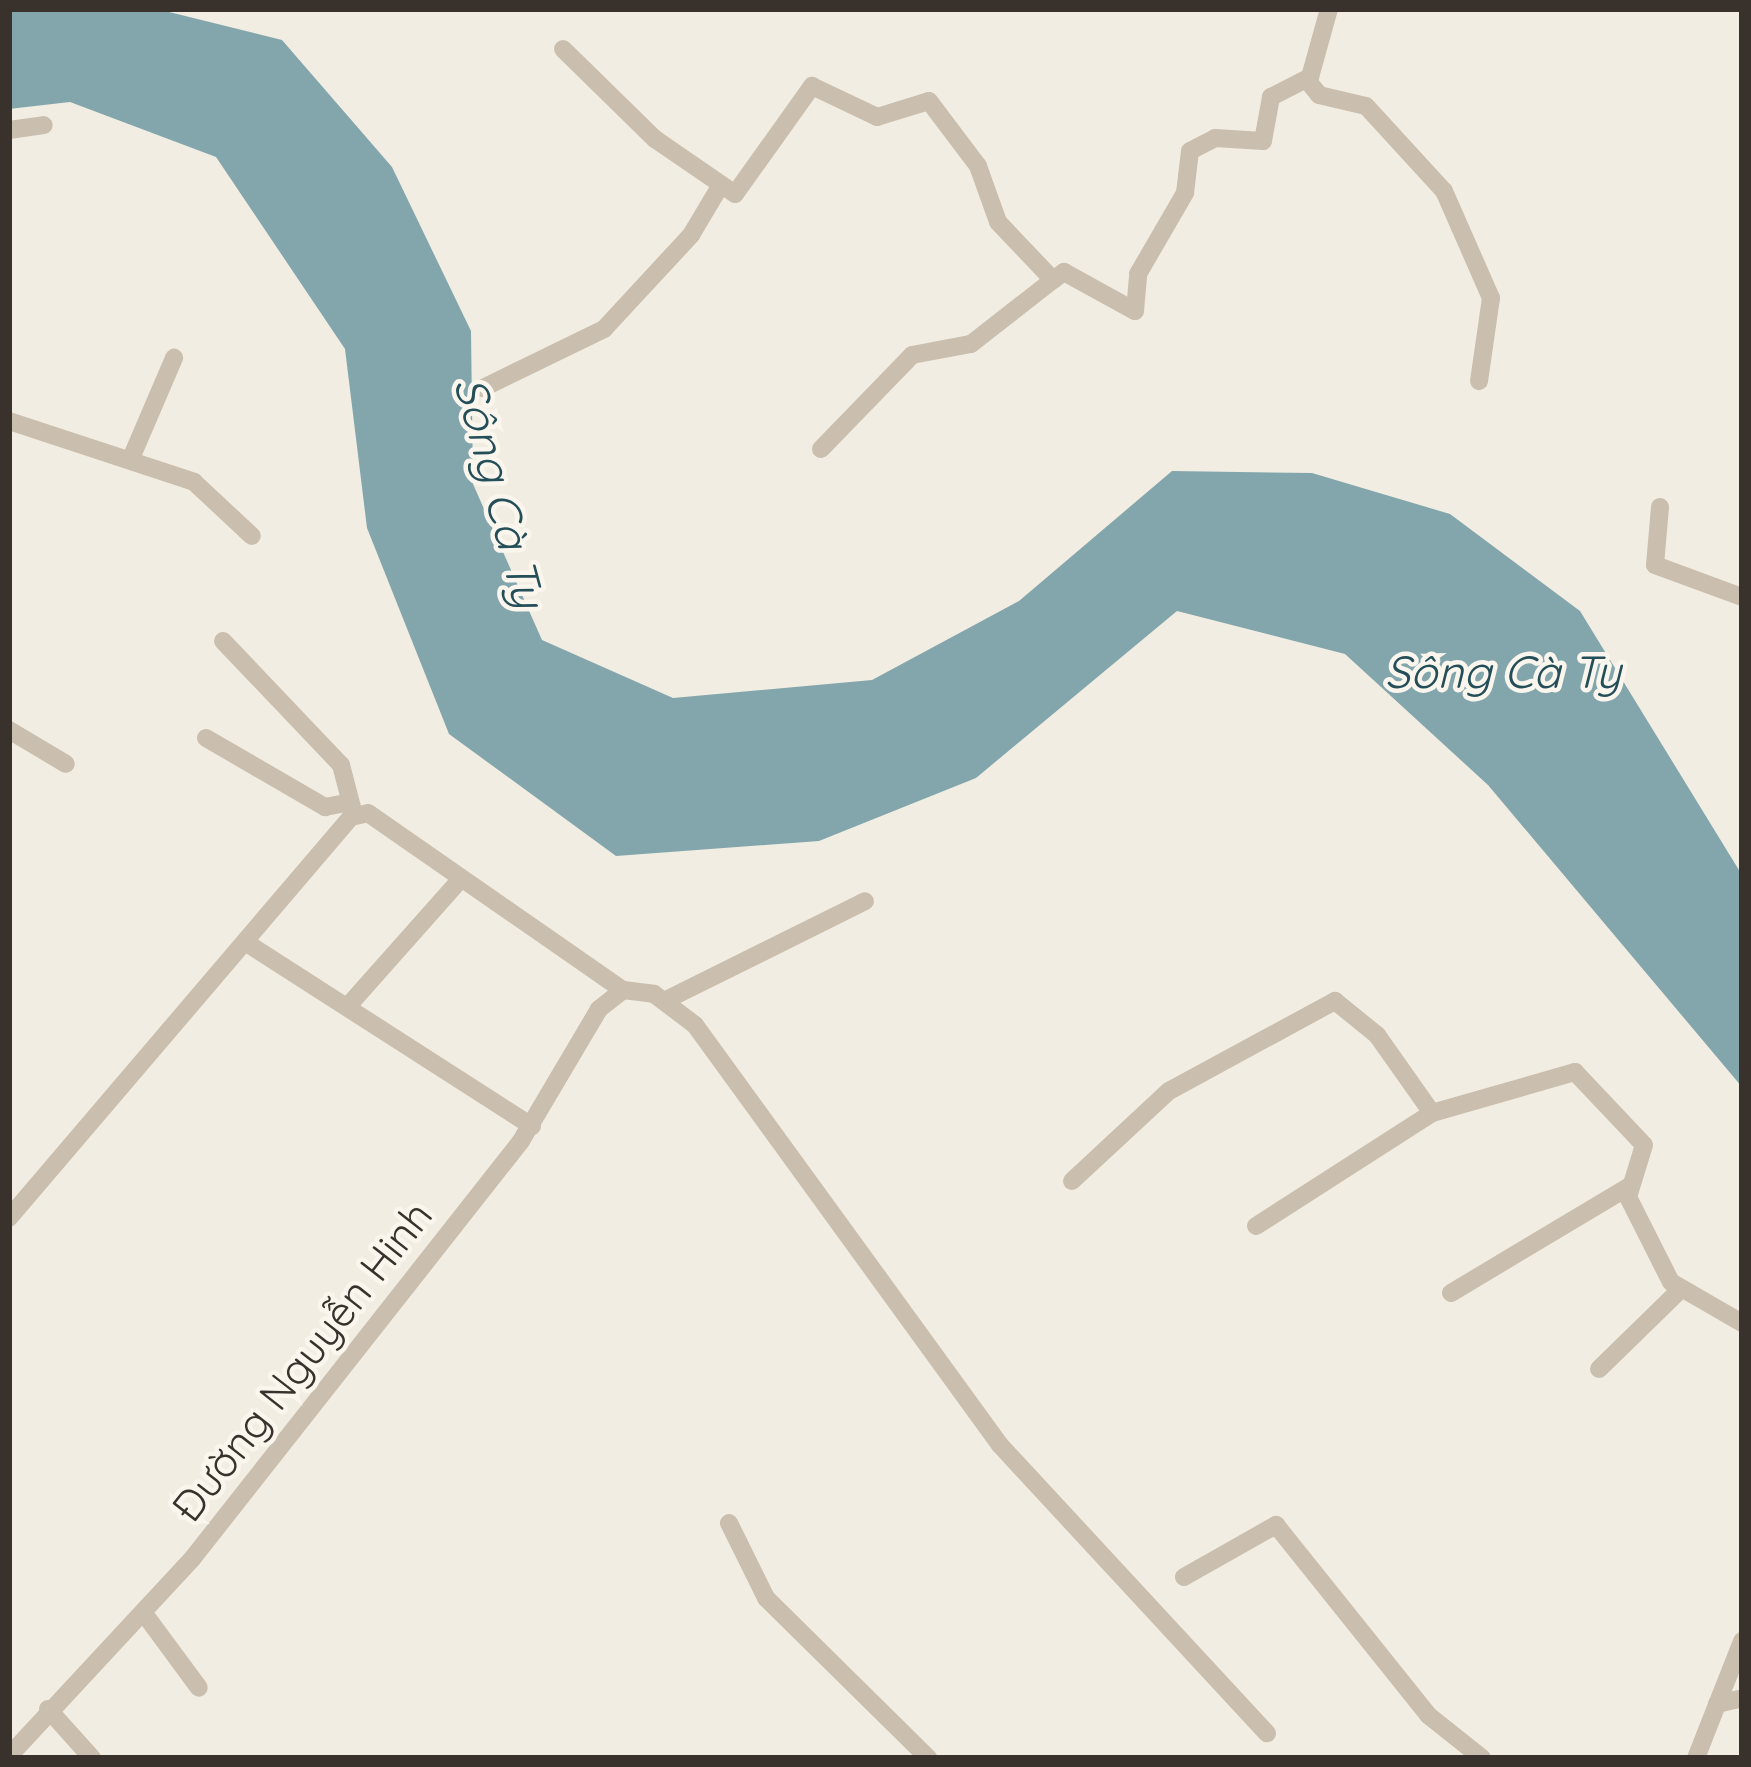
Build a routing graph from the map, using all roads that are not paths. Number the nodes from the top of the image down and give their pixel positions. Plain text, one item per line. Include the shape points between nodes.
1 (1329, 9) edge
2 (563, 49) dead end
3 (1307, 80) junction
4 (44, 125) dead end
5 (9, 130) edge
6 (719, 188) junction
7 (1053, 280) junction
8 (173, 358) dead end
9 (1479, 381) dead end
10 (483, 388) dead end
11 (9, 421) edge
12 (820, 449) dead end
13 (132, 456) junction
14 (1660, 507) dead end
15 (252, 536) dead end
16 (1742, 597) edge
17 (223, 641) dead end
18 (9, 730) edge
19 (206, 738) dead end
20 (66, 764) dead end
21 (350, 809) junction
22 (458, 882) junction
23 (866, 901) dead end
24 (244, 942) junction
25 (623, 990) junction
26 (666, 1000) junction
27 (348, 1006) junction
28 (1432, 1113) junction
29 (532, 1126) junction
30 (1072, 1181) dead end
31 (1630, 1186) junction
32 (9, 1218) edge
33 (1256, 1226) dead end
34 (1679, 1291) junction
35 (1451, 1293) dead end
36 (1742, 1323) edge
37 (1599, 1369) dead end
38 (729, 1523) dead end
39 (1184, 1576) dead end
40 (143, 1612) junction
41 (1742, 1641) edge
42 (199, 1688) dead end
43 (1742, 1697) edge
44 (1717, 1705) junction
45 (48, 1709) junction
46 (1267, 1733) dead end
47 (9, 1756) edge
48 (92, 1758) edge
49 (928, 1758) edge
50 (1482, 1758) edge
51 (1696, 1758) edge

1 - 3 street
2 - 6 street
3 - 7 street via 1271,97 1263,141 1192,148 1185,193 1138,274 1138,310 1064,272
3 - 9 street via 1319,95 1366,106 1444,191 1491,298
4 - 5 street
6 - 7 street via 745,188 812,86 877,117 929,101 978,166 998,223
6 - 10 street via 692,235 604,329
7 - 12 street via 971,344 912,355
8 - 13 street
11 - 13 street
13 - 15 street via 194,482
14 - 16 street via 1655,565
17 - 21 street via 340,766
18 - 20 street
19 - 21 street via 325,807
21 - 22 street via 368,813
21 - 24 street
22 - 25 street
22 - 27 street
23 - 26 street
24 - 27 street
24 - 32 street
25 - 26 street
25 - 29 street, Đường Nguyễn Hinh via 599,1009
26 - 46 street via 769,1120 1014,1463
27 - 29 street
28 - 30 street via 1377,1035 1335,1000 1169,1091
28 - 31 street via 1575,1072 1643,1145
28 - 33 street
29 - 40 street, Đường Nguyễn Hinh
31 - 34 street
31 - 35 street
34 - 36 street
34 - 37 street
38 - 49 street via 796,1633
39 - 50 street via 1276,1525 1436,1725
40 - 42 street
40 - 45 street, Đường Nguyễn Hinh
41 - 44 street
43 - 44 street
44 - 51 street
45 - 47 street, Đường Nguyễn Hinh
45 - 48 street

